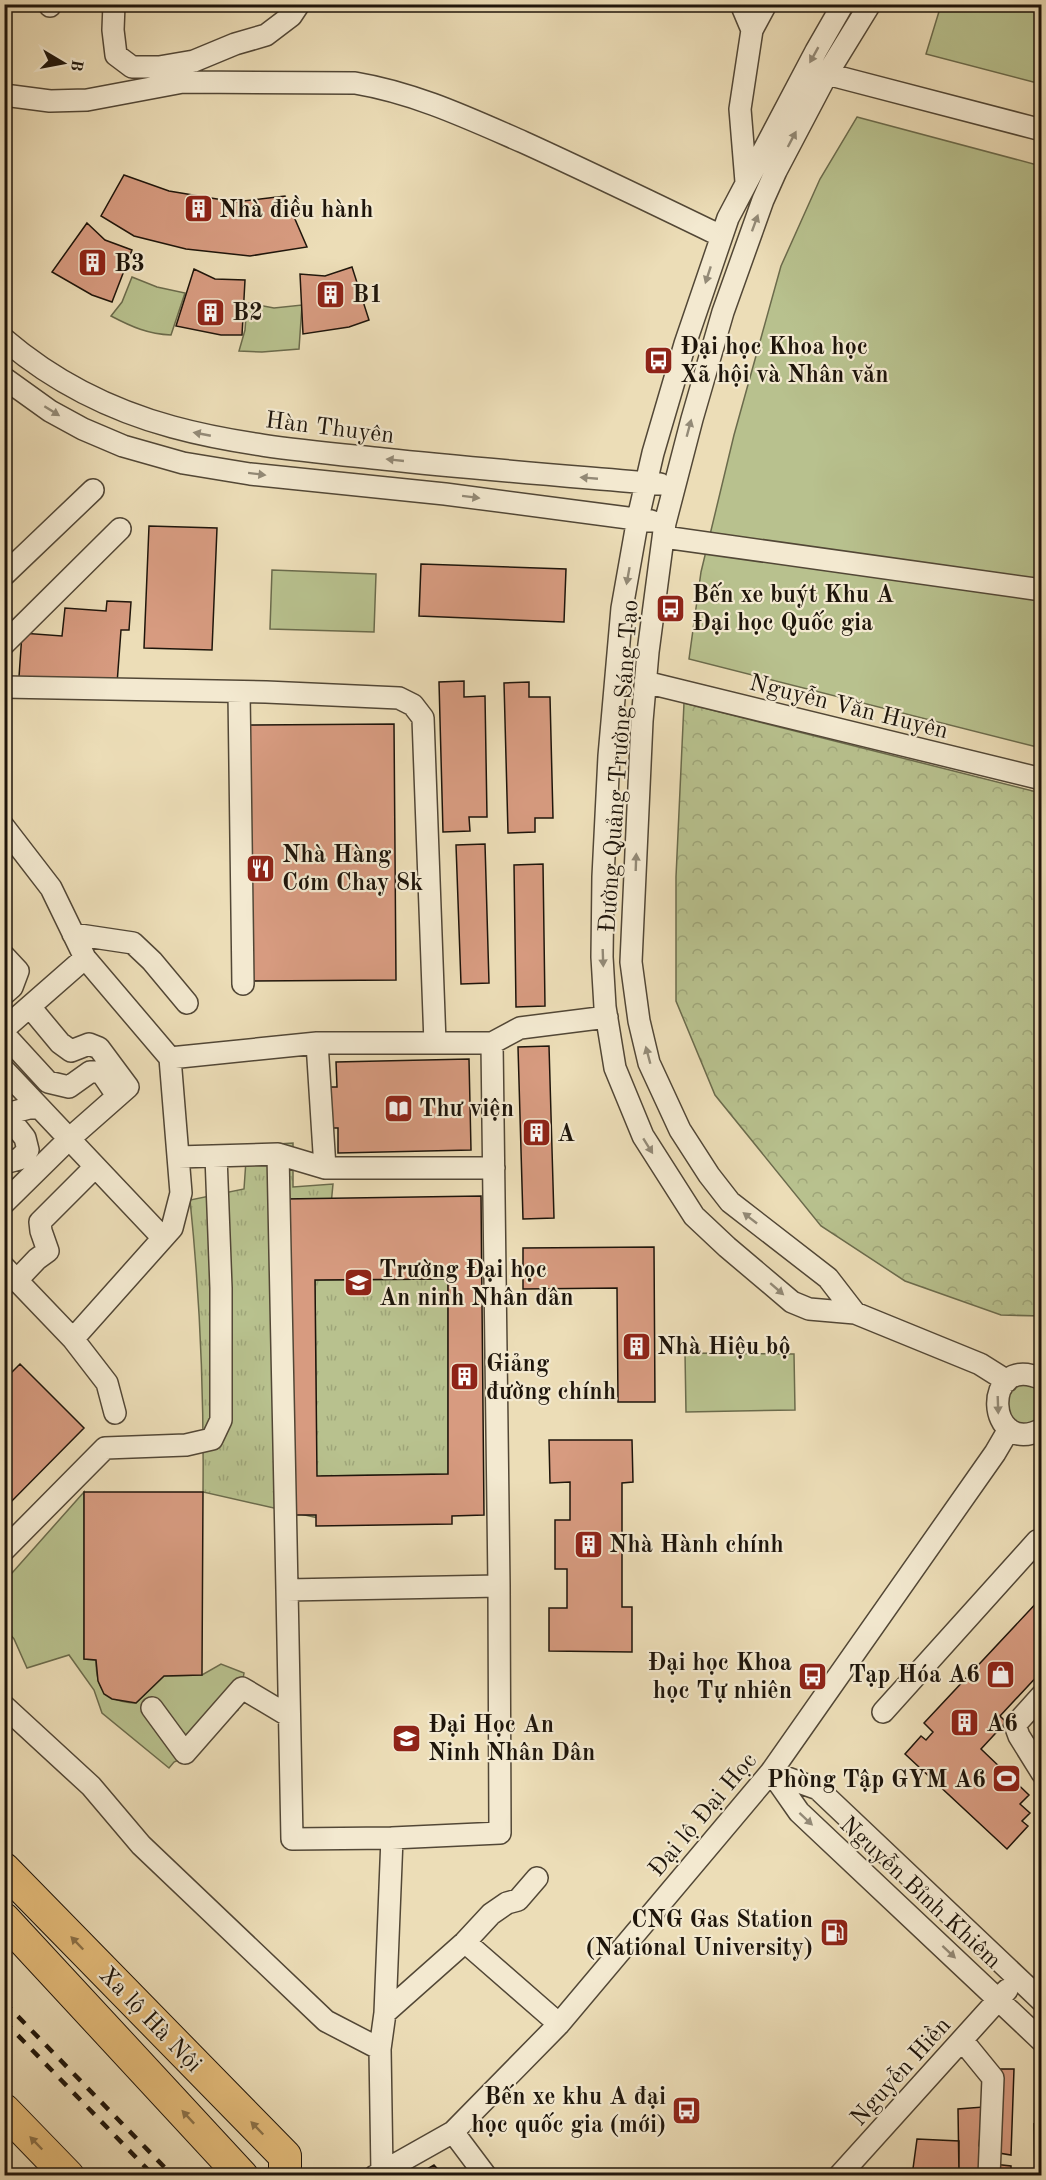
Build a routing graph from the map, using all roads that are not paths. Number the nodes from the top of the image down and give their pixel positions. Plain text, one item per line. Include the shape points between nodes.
1 (114, 4) edge
2 (299, 4) edge
3 (741, 4) edge
4 (766, 4) edge
5 (843, 4) edge
6 (870, 4) edge
7 (752, 30) junction
8 (827, 74) junction
9 (4, 95) edge
10 (1041, 130) edge
11 (746, 182) junction
12 (767, 192) junction
13 (721, 236) junction
14 (4, 339) edge
15 (4, 378) edge
16 (647, 483) junction
17 (675, 485) junction
18 (93, 490) dead end
19 (638, 518) junction
20 (120, 529) dead end
21 (664, 530) junction
22 (4, 575) edge
23 (1041, 590) edge
24 (4, 644) edge
25 (645, 682) junction
26 (4, 687) edge
27 (239, 692) junction
28 (1041, 779) edge
29 (4, 827) edge
30 (73, 934) junction
31 (4, 956) edge
32 (85, 958) junction
33 (243, 984) dead end
34 (4, 994) edge
35 (187, 1003) dead end
36 (30, 1007) junction
37 (607, 1017) junction
38 (4, 1029) edge
39 (4, 1034) edge
40 (317, 1043) junction
41 (435, 1043) junction
42 (492, 1043) junction
43 (170, 1058) junction
44 (7, 1074) edge
45 (118, 1096) junction
46 (40, 1108) junction
47 (69, 1139) junction
48 (278, 1154) junction
49 (216, 1156) junction
50 (178, 1157) junction
51 (4, 1163) edge
52 (95, 1167) junction
53 (325, 1168) junction
54 (494, 1168) junction
55 (4, 1203) edge
56 (163, 1238) junction
57 (11, 1274) edge
58 (855, 1313) junction
59 (73, 1338) junction
60 (1041, 1379) edge
61 (1007, 1381) junction
62 (115, 1413) dead end
63 (1010, 1429) junction
64 (1041, 1429) edge
65 (1041, 1540) edge
66 (4, 1550) edge
67 (499, 1586) junction
68 (287, 1590) junction
69 (1041, 1695) edge
70 (4, 1706) edge
71 (152, 1708) dead end
72 (883, 1712) dead end
73 (290, 1716) junction
74 (771, 1773) junction
75 (1041, 1773) edge
76 (392, 1838) junction
77 (4, 1869) edge
78 (537, 1878) dead end
79 (4, 1919) edge
80 (465, 1942) junction
81 (1018, 1979) junction
82 (999, 2000) junction
83 (1041, 2001) edge
84 (385, 2013) junction
85 (559, 2024) junction
86 (962, 2040) junction
87 (1041, 2041) edge
88 (380, 2049) junction
89 (4, 2110) edge
90 (453, 2132) junction
91 (379, 2174) edge
92 (68, 2175) edge
93 (242, 2175) edge
94 (285, 2175) edge
95 (486, 2175) edge
96 (839, 2175) edge
97 (989, 2175) edge

1 - 2 street via 116,55 132,67 195,61 266,35 291,16
3 - 7 street
4 - 7 street
5 -> 11 street, Đường Quảng Trường Sáng Tạo
6 - 8 street, Đường Quảng Trường Sáng Tạo
7 - 11 street via 740,109
8 - 10 street
12 -> 8 street, Đường Quảng Trường Sáng Tạo
9 - 13 street via 87,100 183,82 355,83 380,87 447,108
11 - 12 street
11 - 13 street, Đường Quảng Trường Sáng Tạo
17 -> 12 street, Đường Quảng Trường Sáng Tạo via 723,312
13 -> 16 street, Đường Quảng Trường Sáng Tạo via 685,344
16 -> 14 street, Hàn Thuyên via 308,451 166,427 100,402 63,382
15 -> 19 street via 83,429 123,446 183,463
16 - 17 street, Hàn Thuyên
16 - 19 street, Đường Quảng Trường Sáng Tạo
17 - 21 street, Đường Quảng Trường Sáng Tạo
18 - 22 street
19 - 21 street
19 -> 37 street, Đường Quảng Trường Sáng Tạo via 622,608 609,756 602,957
20 - 24 street
21 - 23 street
21 - 25 street, Đường Quảng Trường Sáng Tạo
25 - 28 street, Nguyễn Văn Huyên
58 -> 25 street, Đường Quảng Trường Sáng Tạo via 828,1278 730,1202 681,1130 649,1063 631,962
26 - 27 street
27 - 33 street
27 - 41 street via 399,698 413,705 423,718
29 - 30 street via 51,888
30 - 32 street
30 - 35 street via 133,942
31 - 34 street via 18,971 12,987
32 - 36 street
32 - 43 street
36 - 38 street
36 - 45 street via 71,1051 89,1044 99,1048 128,1087
37 - 42 street via 520,1028
37 -> 58 street, Đường Quảng Trường Sáng Tạo via 615,1068 642,1136 694,1216 792,1302 808,1309
39 - 45 street via 48,1082 69,1087 90,1072 101,1072
40 - 41 street
40 - 43 street
40 - 53 street
41 - 42 street
42 - 54 street
43 - 50 street
44 - 46 street
45 - 47 street
46 - 47 street
46 - 51 street via 15,1112 10,1119 25,1138 28,1150 19,1159
47 - 52 street
47 - 55 street
48 - 49 street
48 - 53 street
48 - 68 street
49 - 50 street
49 - 66 street via 221,1420 212,1439 186,1445 105,1448
50 - 56 street via 181,1192 172,1228
52 - 56 street
52 - 57 street via 40,1222 48,1251
53 - 54 street
54 - 67 street
56 - 59 street
57 - 59 street
58 - 61 street, Đường Quảng Trường Sáng Tạo via 980,1364
59 - 62 street via 107,1383
60 - 61 street via 1024,1374
61 -> 63 street via 996,1405
63 - 64 street via 1027,1434
63 - 74 street, Đại lộ Đại Học
65 - 72 street
67 - 68 street
67 - 76 street via 500,1833
68 - 73 street
69 - 75 street via 1015,1725 1018,1737
70 - 88 street via 91,1786 141,1845 326,2021
71 - 73 street via 185,1753 242,1688
73 - 76 street via 292,1839
74 - 81 street, Nguyễn Bỉnh Khiêm via 818,1789
74 -> 82 street, Nguyễn Bỉnh Khiêm via 799,1812
74 - 85 street, Đại lộ Đại Học
76 - 84 street
94 -> 77 highway, Xa lộ Hà Nội via 285,2156
78 - 80 street via 518,1900 507,1902 491,1914
93 -> 79 highway, Xa lộ Hà Nội
80 - 84 street
80 - 85 street
81 - 82 street, Nguyễn Hiền
81 - 83 street, Nguyễn Bỉnh Khiêm
82 - 86 street, Nguyễn Hiền
82 - 87 street, Nguyễn Bỉnh Khiêm
84 - 88 street
85 - 90 street, Đại lộ Đại Học
86 - 96 street, Nguyễn Hiền
86 - 97 street via 993,2078
88 - 91 street
92 -> 89 highway
90 - 91 street, Đại lộ Đại Học
90 - 95 street

